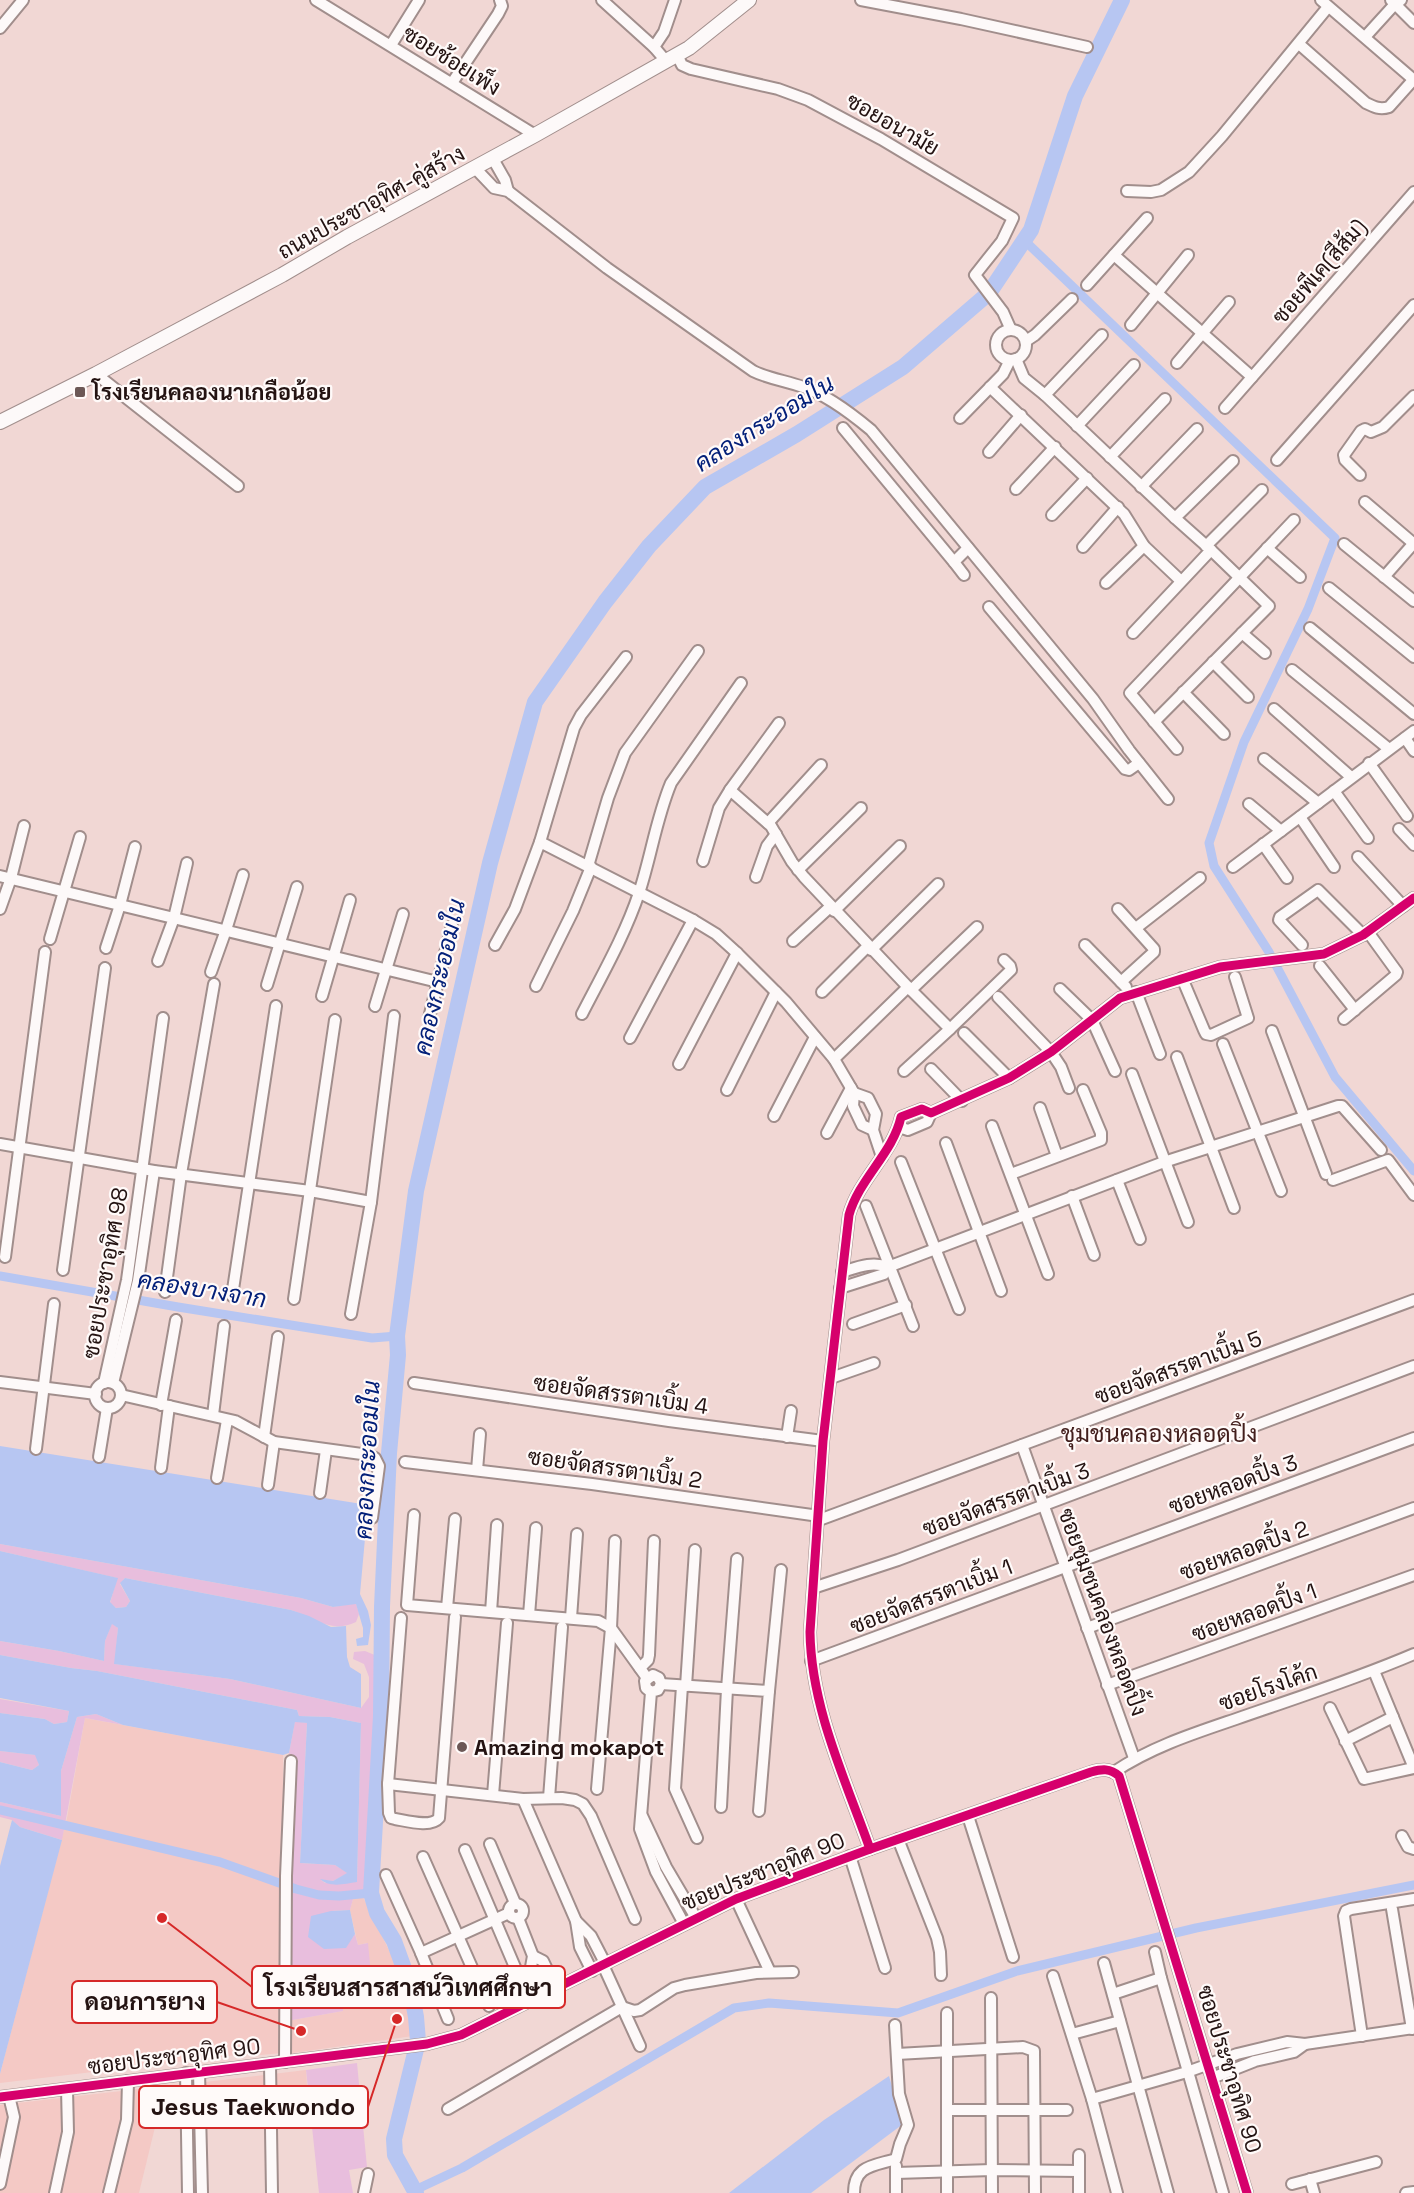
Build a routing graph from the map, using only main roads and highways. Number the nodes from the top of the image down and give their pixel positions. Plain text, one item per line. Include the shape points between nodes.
1 (749, 0) edge
2 (0, 422) edge

1 - 2 main road, ถนนประชาอุทิศ-คู่สร้าง via 705,37 672,58 536,135

